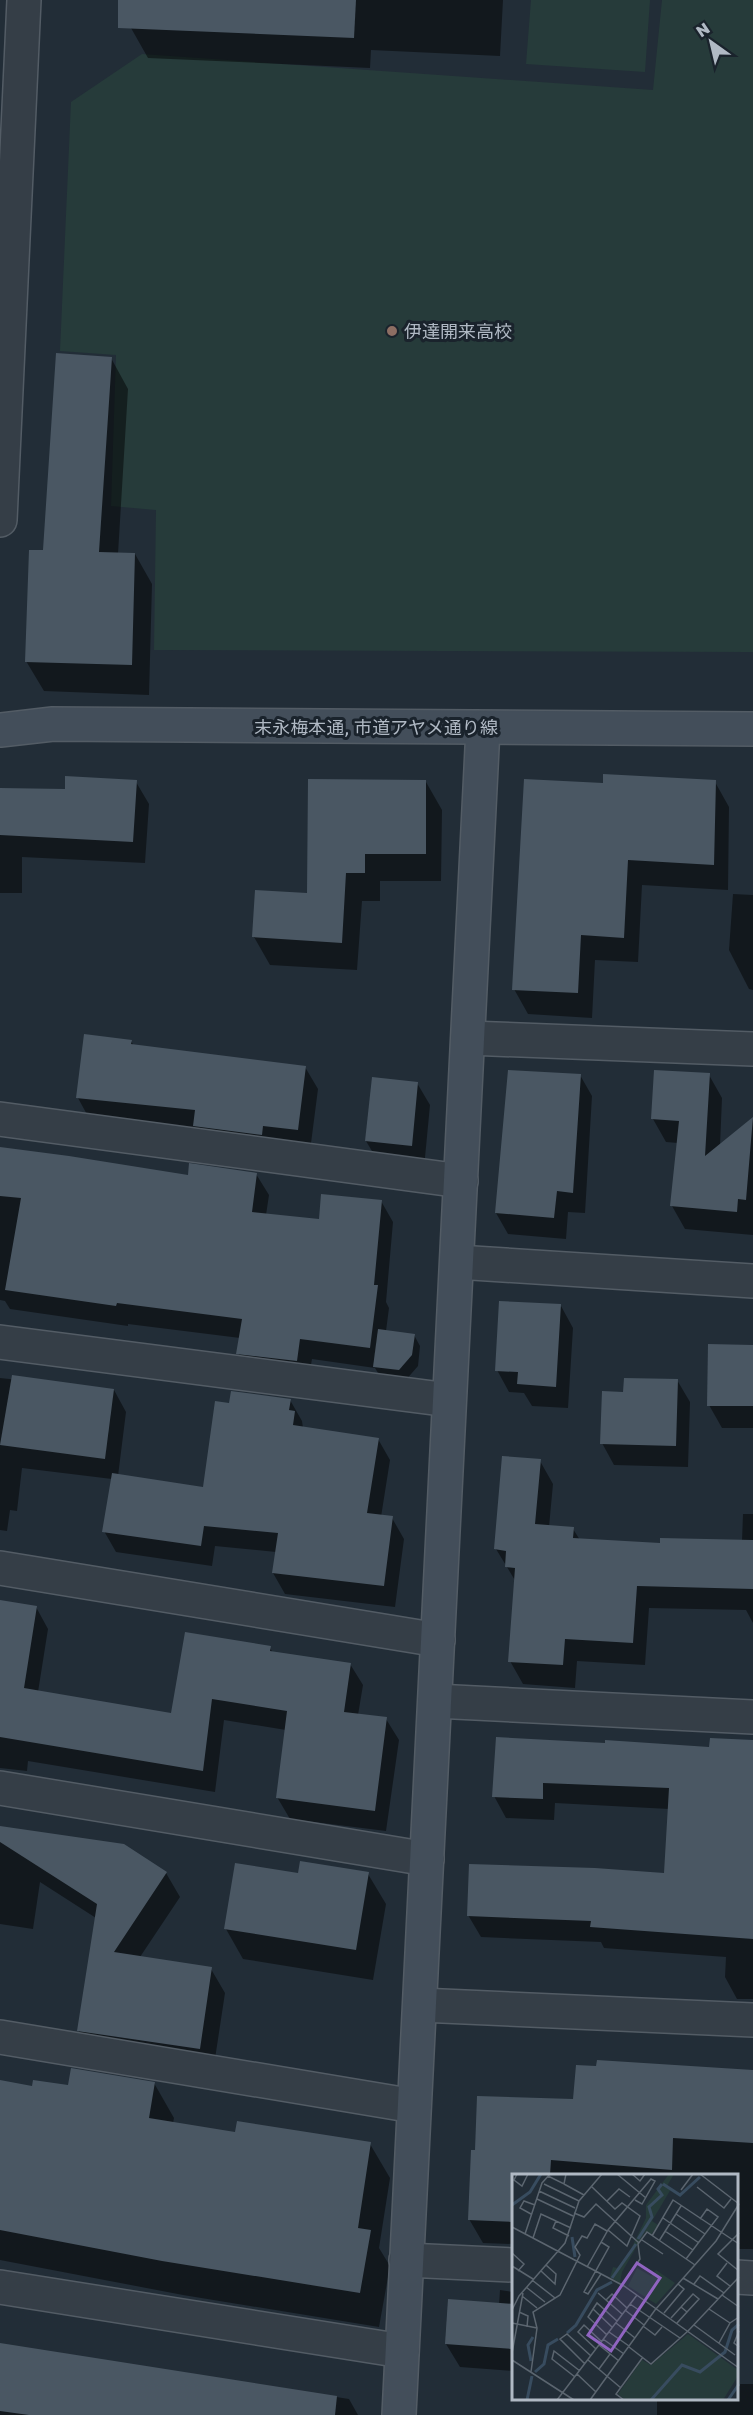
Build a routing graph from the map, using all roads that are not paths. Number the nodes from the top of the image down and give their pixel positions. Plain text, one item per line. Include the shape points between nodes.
1 (24, 0) edge
2 (0, 520) edge
3 (483, 728) junction
4 (753, 729) edge
5 (0, 730) edge
6 (468, 1038) junction
7 (753, 1048) edge
8 (0, 1119) edge
9 (461, 1181) junction
10 (457, 1262) junction
11 (753, 1281) edge
12 (0, 1342) edge
13 (450, 1400) junction
14 (0, 1568) edge
15 (438, 1640) junction
16 (435, 1701) junction
17 (753, 1717) edge
18 (0, 1788) edge
19 (427, 1859) junction
20 (420, 2006) junction
21 (753, 2020) edge
22 (0, 2037) edge
23 (414, 2106) junction
24 (406, 2260) junction
25 (512, 2265) edge
26 (738, 2277) edge
27 (753, 2278) edge
28 (0, 2287) edge
29 (402, 2351) junction
30 (399, 2415) edge

1 - 2 street
3 - 4 street, 末永梅本通, 市道アヤメ通り線
3 - 5 street, 末永梅本通, 市道アヤメ通り線 via 53,724
3 - 6 street
6 - 7 street
6 - 9 street
8 - 9 street
9 - 10 street
10 - 11 street
10 - 13 street
12 - 13 street
13 - 15 street
14 - 15 street
15 - 16 street
16 - 17 street
16 - 19 street
18 - 19 street
19 - 20 street
20 - 21 street
20 - 23 street
22 - 23 street
23 - 24 street
24 - 25 street
24 - 29 street
26 - 27 street
28 - 29 street
29 - 30 street

